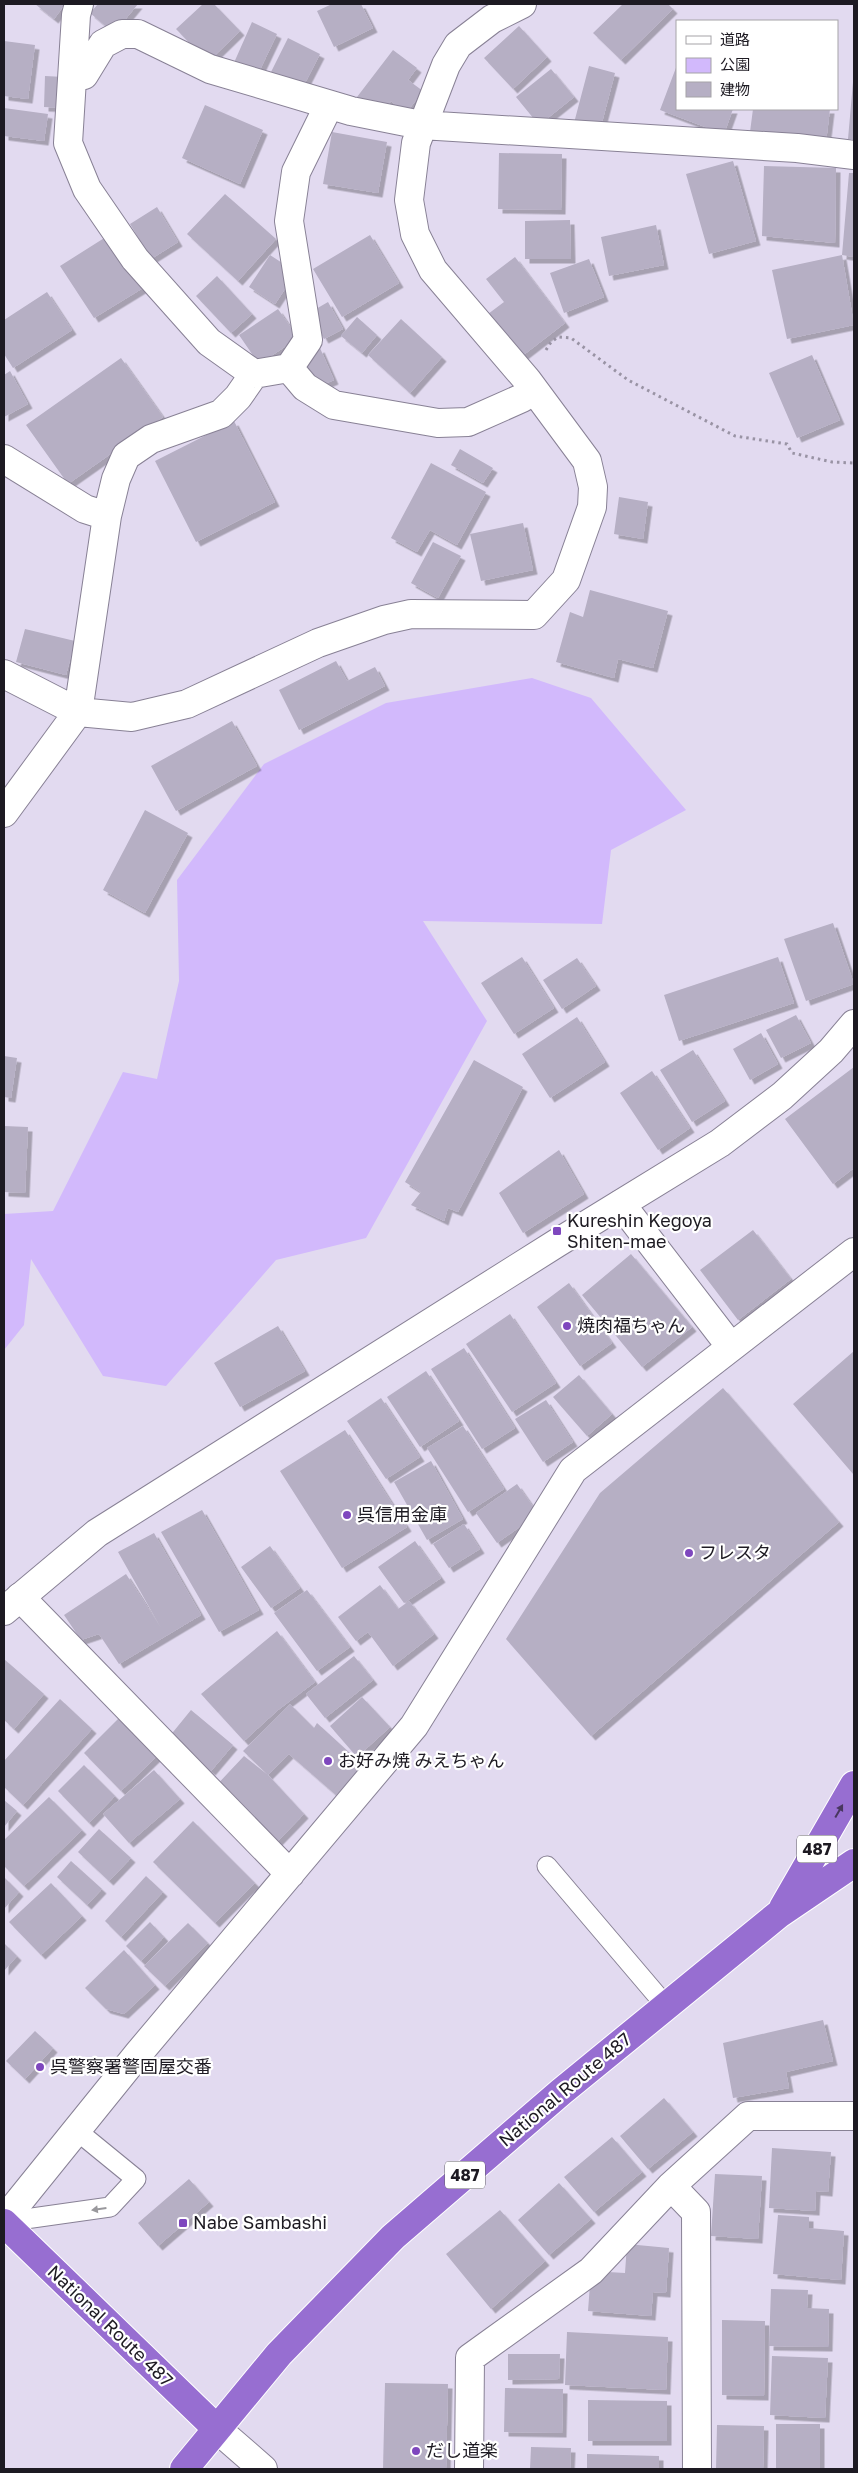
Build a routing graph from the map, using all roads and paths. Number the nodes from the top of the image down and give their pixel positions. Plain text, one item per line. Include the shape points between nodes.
1 (79, 4) edge
2 (522, 4) edge
3 (73, 78) junction
4 (329, 105) junction
5 (421, 125) junction
6 (854, 154) edge
7 (289, 368) junction
8 (254, 374) junction
9 (530, 385) junction
10 (4, 459) edge
11 (854, 464) edge
12 (107, 516) junction
13 (4, 674) edge
14 (78, 712) junction
15 (4, 813) edge
16 (854, 1024) edge
17 (621, 1204) junction
18 (854, 1252) edge
19 (731, 1347) junction
20 (12, 1604) edge
21 (854, 1785) edge
22 (854, 1854) edge
23 (854, 1863) edge
24 (546, 1866) dead end
25 (290, 1874) junction
26 (779, 1914) junction
27 (666, 2006) junction
28 (854, 2116) edge
29 (76, 2130) junction
30 (671, 2186) junction
31 (4, 2222) edge
32 (217, 2429) junction
33 (184, 2469) edge
34 (263, 2469) edge
35 (469, 2469) edge
36 (697, 2469) edge

1 - 3 street
2 - 5 street via 492,19 458,46 446,65
3 - 4 street via 84,75 104,44 122,34 138,34 210,69
3 - 8 street via 68,143 87,189 135,259 209,342
4 - 5 street
4 - 7 street via 296,172 289,221 308,340
5 - 6 street
5 - 9 street via 409,200 415,234 433,270
7 - 8 street
7 - 9 street via 305,387 334,405 438,423 468,422 522,398
8 - 12 street via 222,414 151,439 126,456 116,479
9 - 11 path via 551,342 558,337 571,338 628,380 735,436 787,444 792,453
9 - 14 street via 587,461 593,487 592,507 566,580 534,615 411,614 318,643 186,704 132,717
10 - 12 street via 85,509
12 - 14 street
13 - 14 street
14 - 15 street
16 - 17 street via 831,1051 720,1144
17 - 19 street
17 - 20 street via 97,1533
18 - 19 street
19 - 25 street via 572,1470 414,1726
20 - 25 street
26 -> 21 highway, National Route 487 / 487
22 - 26 highway, 487
23 - 26 highway, National Route 487 / 487
24 - 27 lane
25 - 29 street
26 - 27 highway, National Route 487 / 487
27 - 32 highway, National Route 487 / 487 via 393,2237 279,2354
28 - 30 street via 748,2116
29 - 31 street
29 -> 31 lane via 136,2179 110,2208
30 - 35 street via 591,2271 470,2358
30 - 36 street via 696,2212
31 - 32 highway, National Route 487
32 - 33 highway, National Route 487 / 487
32 - 34 street

